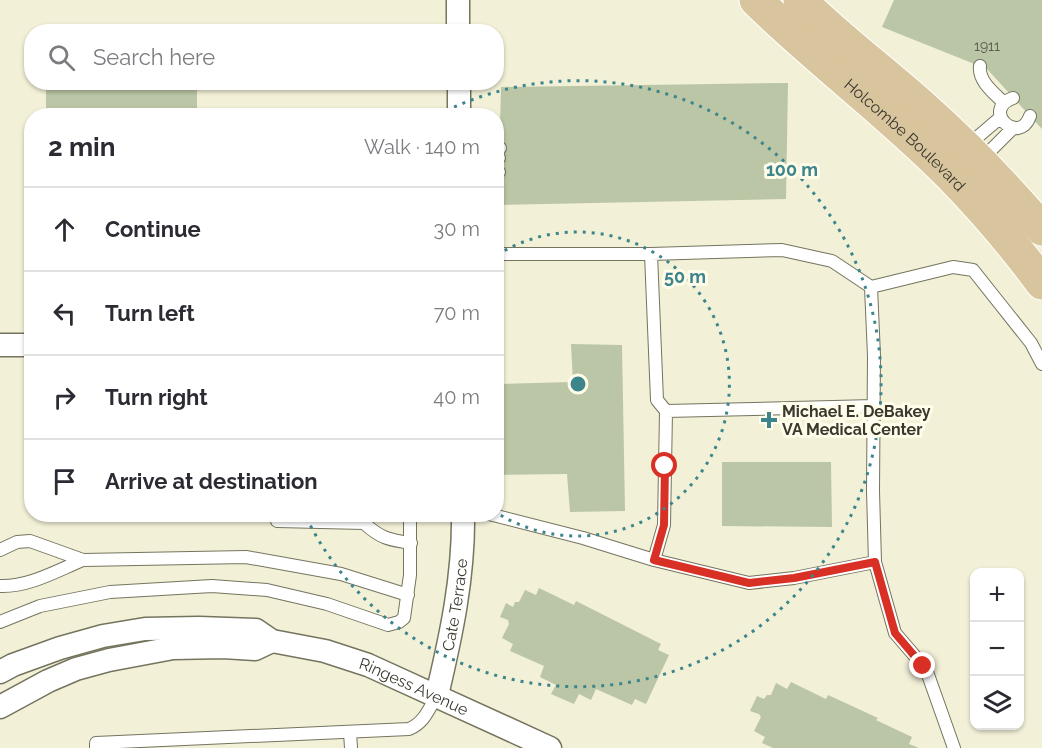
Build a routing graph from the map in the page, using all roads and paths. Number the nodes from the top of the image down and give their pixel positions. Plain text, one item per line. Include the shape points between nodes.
1 (458, 0) edge
2 (756, 0) edge
3 (800, 0) edge
4 (458, 24) edge
5 (980, 66) dead end
6 (459, 90) edge
7 (459, 108) edge
8 (1030, 116) dead end
9 (1001, 117) junction
10 (1013, 128) junction
11 (969, 167) junction
12 (1042, 229) edge
13 (504, 254) edge
14 (651, 254) junction
15 (1042, 283) edge
16 (871, 287) junction
17 (0, 345) edge
18 (24, 345) edge
19 (1042, 364) edge
20 (874, 406) junction
21 (666, 411) junction
22 (504, 518) edge
23 (367, 522) edge
24 (410, 522) edge
25 (463, 522) edge
26 (411, 543) junction
27 (0, 550) edge
28 (83, 560) junction
29 (654, 560) junction
30 (875, 562) junction
31 (0, 586) edge
32 (408, 595) junction
33 (0, 622) edge
34 (272, 641) junction
35 (0, 672) edge
36 (436, 695) junction
37 (0, 707) edge
38 (350, 732) junction
39 (96, 748) edge
40 (351, 748) edge
41 (550, 748) edge
42 (954, 748) edge

1 - 4 street
2 - 11 main road, Holcombe Boulevard via 902,130
3 - 11 main road, Holcombe Boulevard via 924,107
5 - 9 lane via 986,85 1008,101 1001,107
6 - 7 street
8 - 10 lane via 1022,127
9 - 10 lane
9 - 11 lane
10 - 11 lane
11 - 12 main road, Holcombe Boulevard
11 - 15 main road, Holcombe Boulevard via 998,227
13 - 14 lane
14 - 16 lane via 782,250 832,261
14 - 21 lane via 657,400
16 - 19 lane via 953,267 973,270 1031,343
16 - 20 lane
17 - 18 street
20 - 21 lane
20 - 30 lane
21 - 29 lane via 664,525
22 - 29 lane
23 - 26 lane via 377,535
24 - 26 lane
25 - 36 street, Cate Terrace via 454,615
26 - 32 lane
27 - 28 lane via 30,541
28 - 31 lane via 31,582
28 - 32 lane via 246,557 341,574
29 - 30 lane via 749,583
30 - 42 lane via 895,633 926,669
32 - 33 lane via 404,618 393,625 267,590 212,586 110,592 40,606
34 - 35 street, Ringess Avenue via 256,630 145,629 60,648
34 - 36 street, Ringess Avenue via 346,657
34 - 37 street, Ringess Avenue via 255,649 173,648 109,660 57,677
36 - 38 lane via 415,726
36 - 41 street, Ringess Avenue
38 - 39 lane via 96,743
38 - 40 lane

